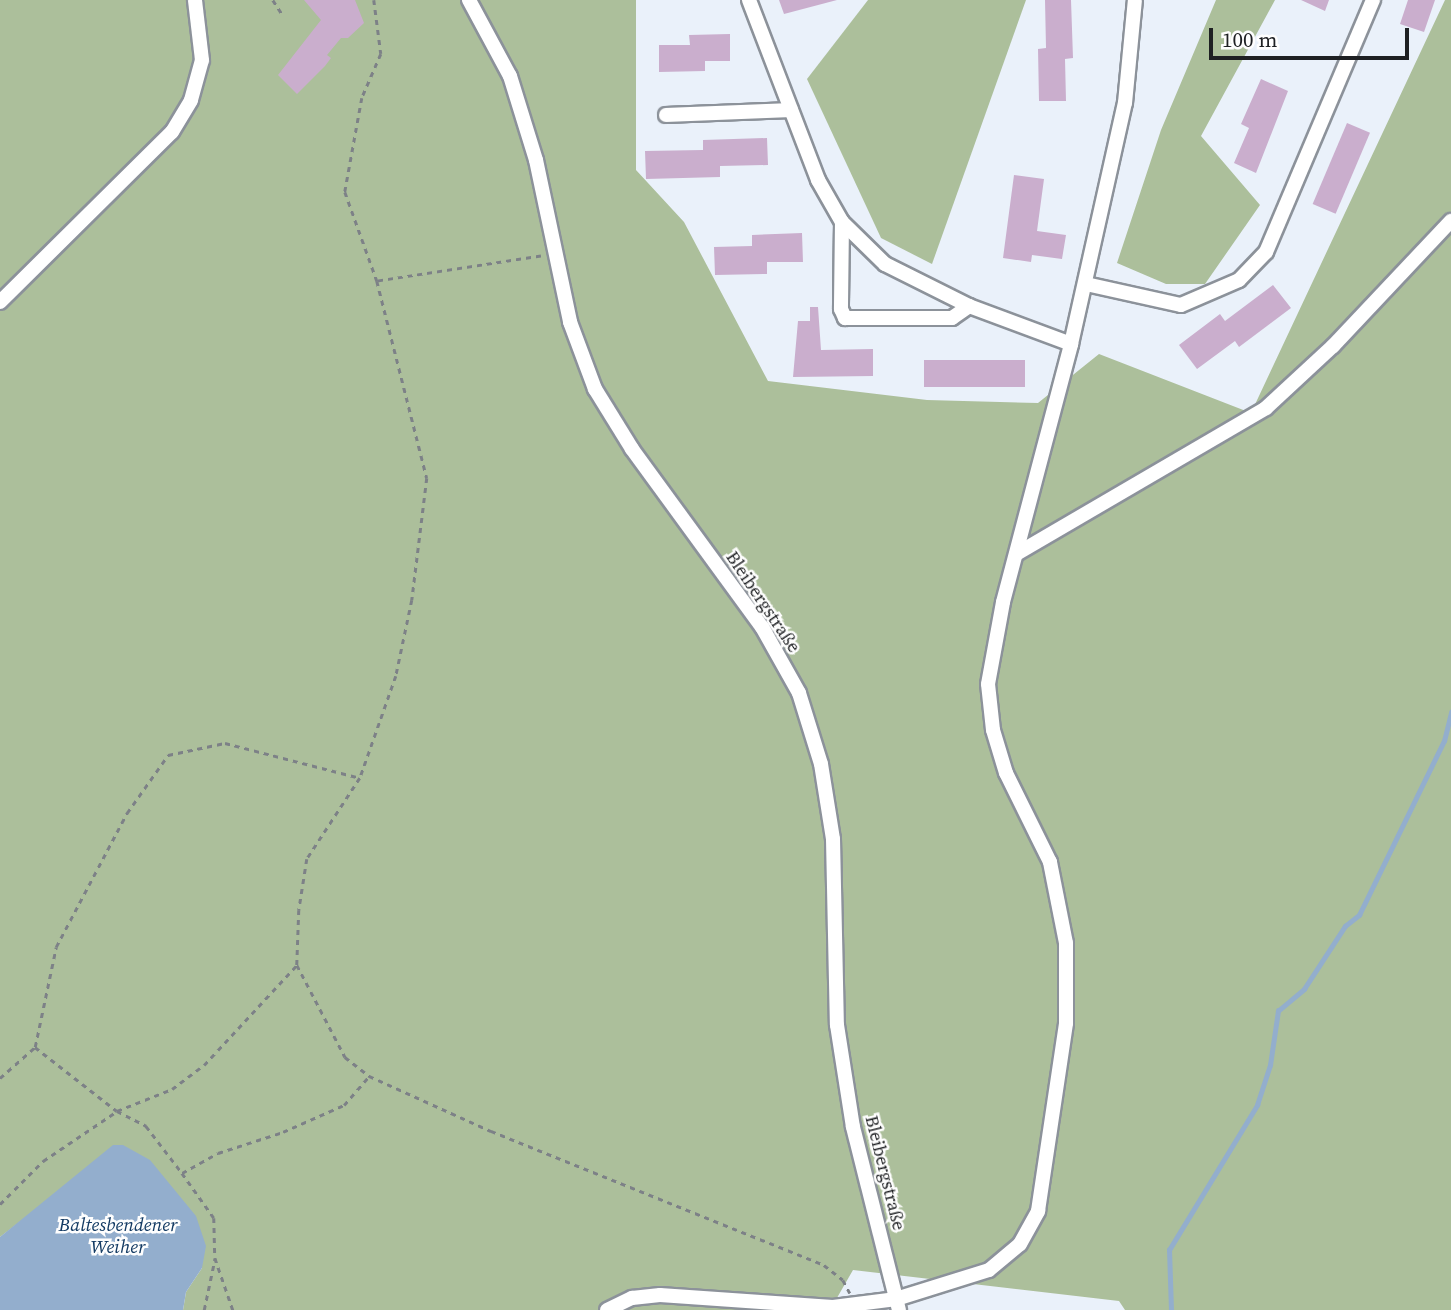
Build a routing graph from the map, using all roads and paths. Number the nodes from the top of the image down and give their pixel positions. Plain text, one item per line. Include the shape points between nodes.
1 (195, 0) edge
2 (273, 0) edge
3 (374, 0) edge
4 (470, 0) edge
5 (749, 0) edge
6 (1135, 0) edge
7 (1373, 0) edge
8 (282, 15) dead end
9 (791, 110) junction
10 (666, 115) dead end
11 (1451, 221) edge
12 (842, 222) junction
13 (555, 254) junction
14 (377, 281) junction
15 (1086, 284) junction
16 (0, 302) edge
17 (969, 306) junction
18 (1071, 344) junction
19 (1018, 553) junction
20 (360, 778) junction
21 (297, 965) junction
22 (35, 1047) junction
23 (369, 1076) junction
24 (0, 1078) edge
25 (117, 1111) junction
26 (182, 1173) junction
27 (0, 1204) edge
28 (215, 1258) junction
29 (856, 1304) junction
30 (897, 1304) edge
31 (204, 1310) edge
32 (233, 1310) edge
33 (607, 1310) edge

1 - 16 street via 202,60 191,100 172,132
2 - 8 path
3 - 14 path via 381,54 362,98 345,192
4 - 13 street, Bleibergstraße via 510,76 536,160
5 - 9 street
6 - 15 street via 1125,103
7 - 15 street via 1266,252 1239,280 1181,305
9 - 10 street
9 - 12 street via 818,180
11 - 19 street via 1333,346 1266,408
12 - 17 street via 885,264
12 - 17 street via 841,309 845,318 952,318
13 - 14 path
13 - 30 street, Bleibergstraße via 570,322 595,389 632,449 762,627 803,705 821,764 833,839 837,1025 853,1126
14 - 20 path via 427,478 396,676
15 - 18 street
17 - 18 street
18 - 19 street
19 - 30 street via 1003,602 988,684 993,730 1006,773 1050,862 1066,943 1066,1023 1038,1211 1020,1244 989,1270
20 - 21 path via 307,859
20 - 22 path via 225,743 168,755 127,813 56,947
21 - 23 path via 345,1057
21 - 25 path via 204,1065 172,1090
22 - 24 path
22 - 25 path
23 - 26 path via 344,1105 284,1132 218,1153
23 - 29 path via 491,1131 824,1265 843,1280
25 - 26 path via 146,1126
25 - 27 path via 44,1161
26 - 28 path via 214,1218
28 - 31 path
28 - 32 path
29 - 30 street
29 - 33 street via 833,1307 694,1294 632,1298

